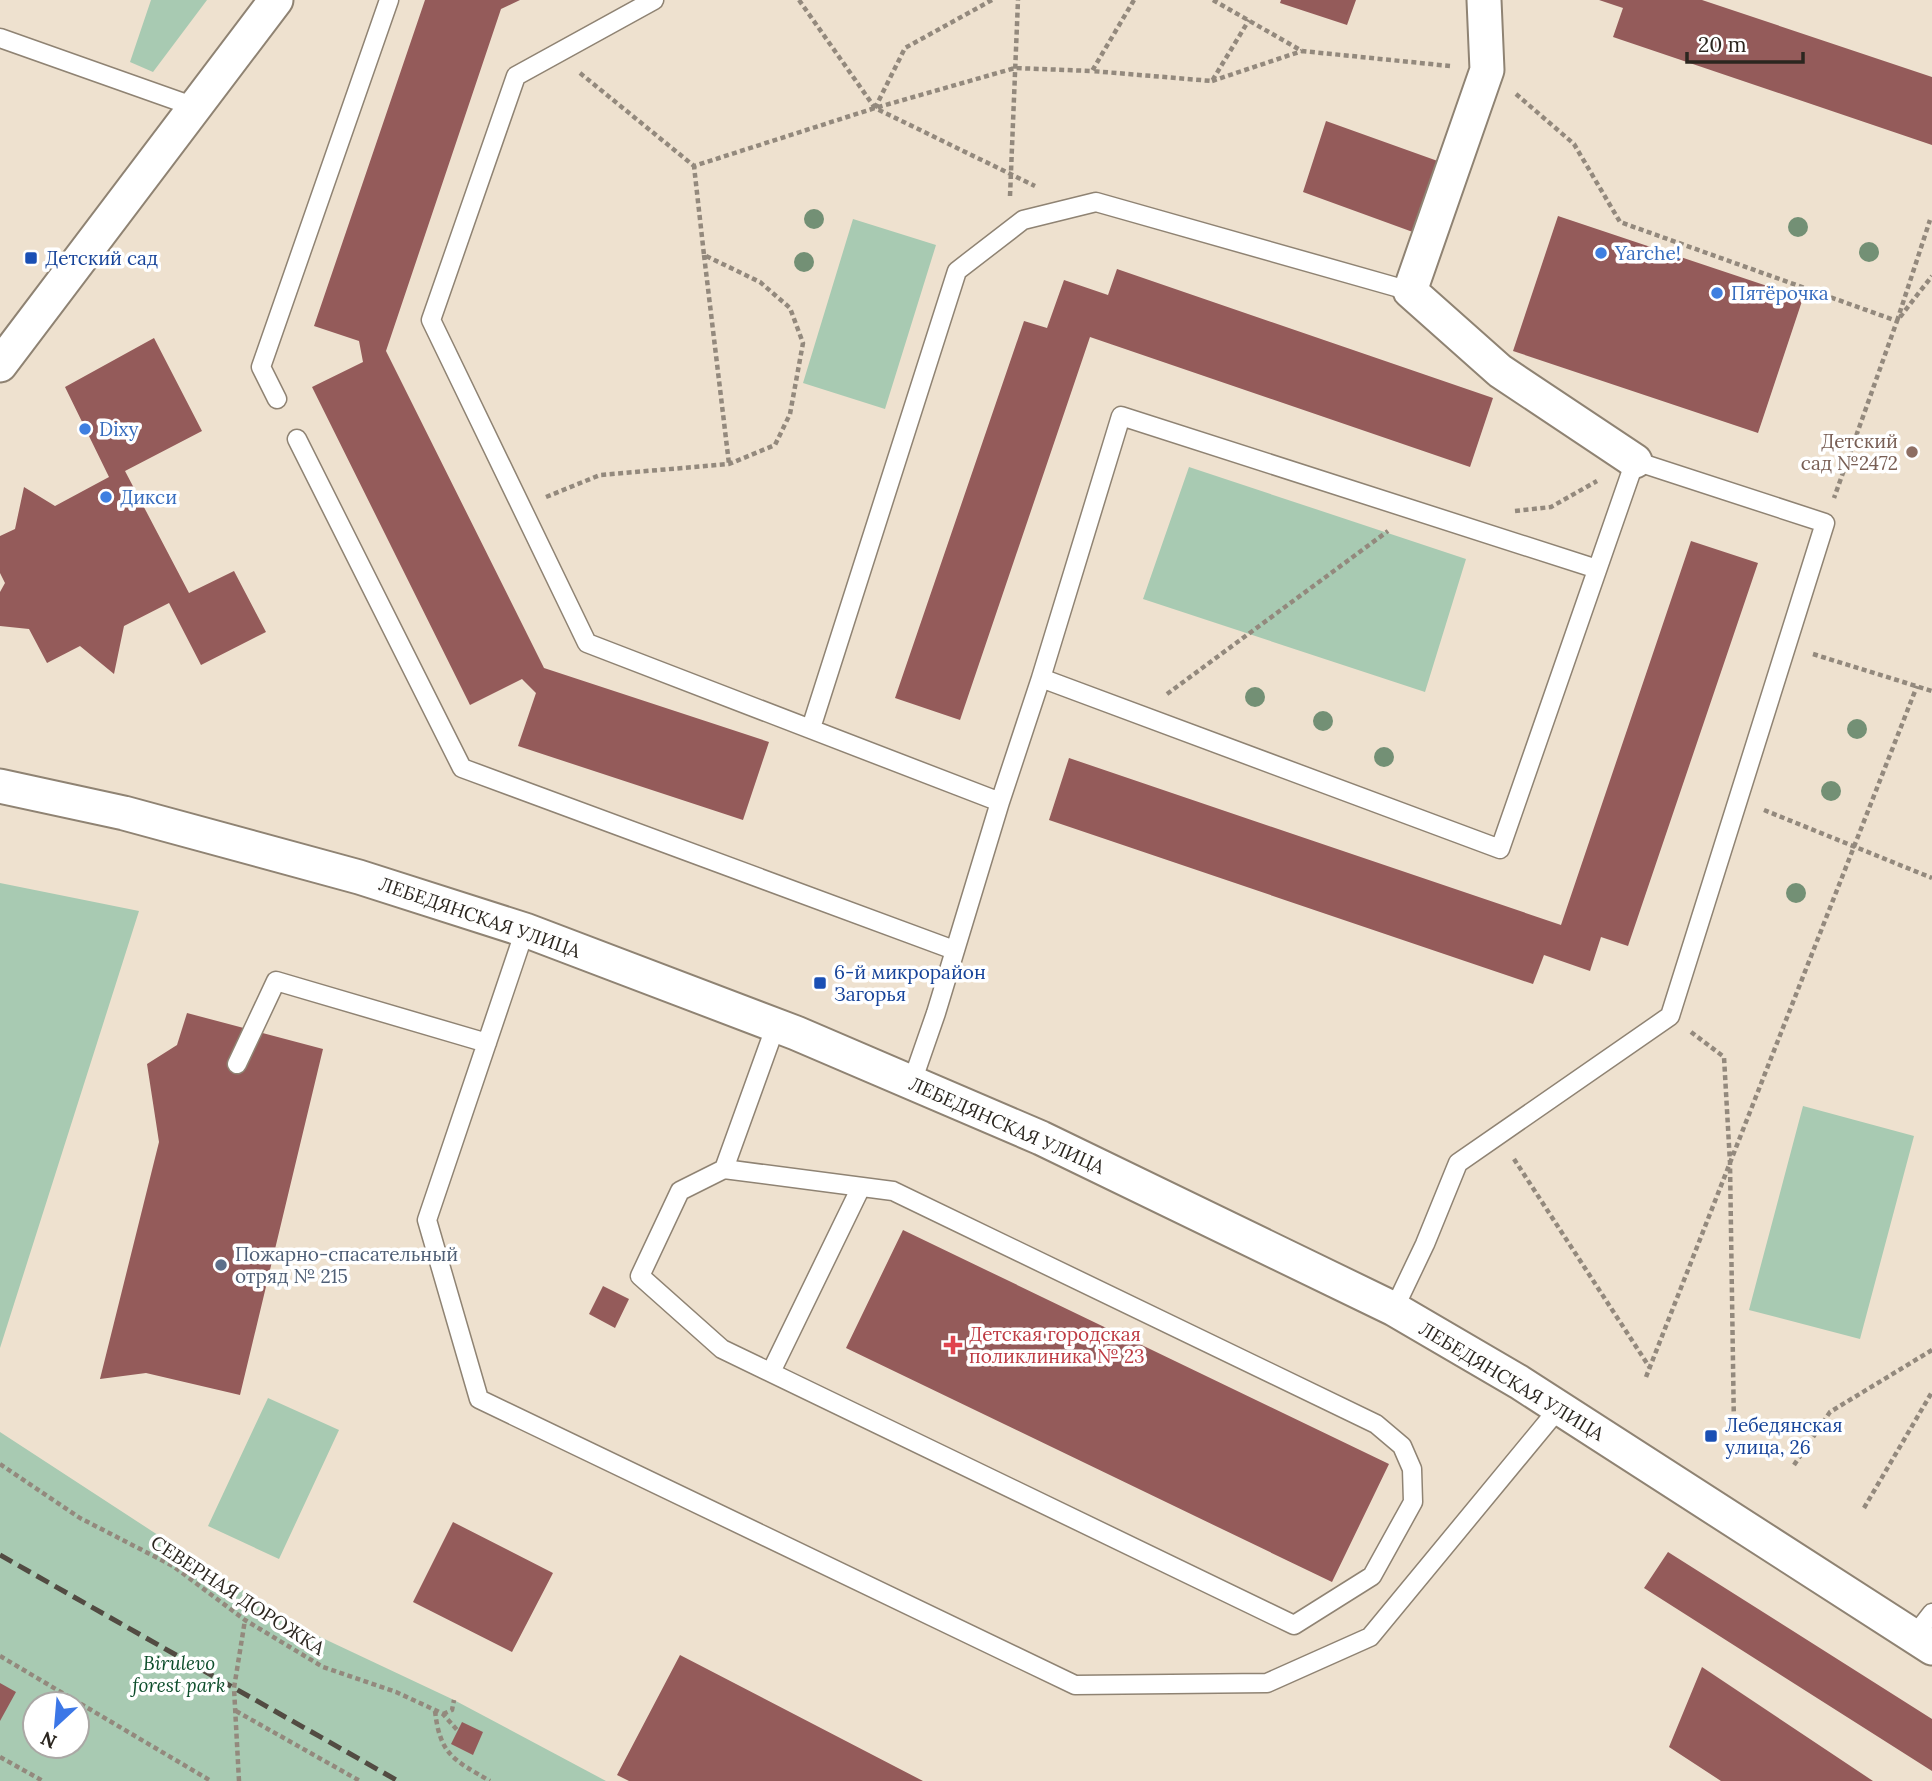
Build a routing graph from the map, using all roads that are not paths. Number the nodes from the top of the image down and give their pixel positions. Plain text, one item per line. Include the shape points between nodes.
1 (276, 0) edge
2 (390, 0) edge
3 (654, 0) edge
4 (1485, 0) edge
5 (0, 38) edge
6 (195, 107) junction
7 (1410, 290) junction
8 (0, 365) edge
9 (277, 399) dead end
10 (298, 439) dead end
11 (1635, 461) junction
12 (1597, 569) junction
13 (1041, 678) junction
14 (811, 728) junction
15 (0, 786) edge
16 (1000, 803) junction
17 (525, 930) junction
18 (954, 950) junction
19 (776, 1025) junction
20 (487, 1043) junction
21 (237, 1064) dead end
22 (912, 1082) junction
23 (724, 1168) junction
24 (861, 1187) junction
25 (1394, 1309) junction
26 (771, 1372) junction
27 (1559, 1408) junction
28 (1926, 1632) edge

1 - 6 street
2 - 9 lane via 261,367
3 - 14 lane via 516,76 431,320 587,643
4 - 7 street via 1487,70
5 - 6 lane
6 - 8 street
7 - 11 street via 1500,371
7 - 14 lane via 1096,202 1023,220 957,271
10 - 18 lane via 462,768
11 - 12 lane
11 - 25 lane via 1825,523 1670,1016 1458,1163
12 - 13 lane via 1121,416
12 - 13 lane via 1500,849
13 - 16 lane
14 - 16 lane
15 - 17 street, ЛЕБЕДЯНСКАЯ УЛИЦА via 124,813 333,870
16 - 18 lane
17 - 19 street, ЛЕБЕДЯНСКАЯ УЛИЦА
17 - 20 lane
18 - 22 lane
19 - 22 street, ЛЕБЕДЯНСКАЯ УЛИЦА
19 - 23 lane
20 - 21 lane via 275,981
20 - 27 lane via 428,1220 479,1399 1075,1685 1267,1683 1370,1637
22 - 25 street, ЛЕБЕДЯНСКАЯ УЛИЦА via 1041,1138
23 - 24 lane
23 - 26 lane via 680,1191 640,1276 722,1349
24 - 26 lane
24 - 26 lane via 893,1191 1376,1424 1402,1446 1412,1469 1413,1502 1372,1576 1294,1625
25 - 27 street, ЛЕБЕДЯНСКАЯ УЛИЦА
27 - 28 street, ЛЕБЕДЯНСКАЯ УЛИЦА

